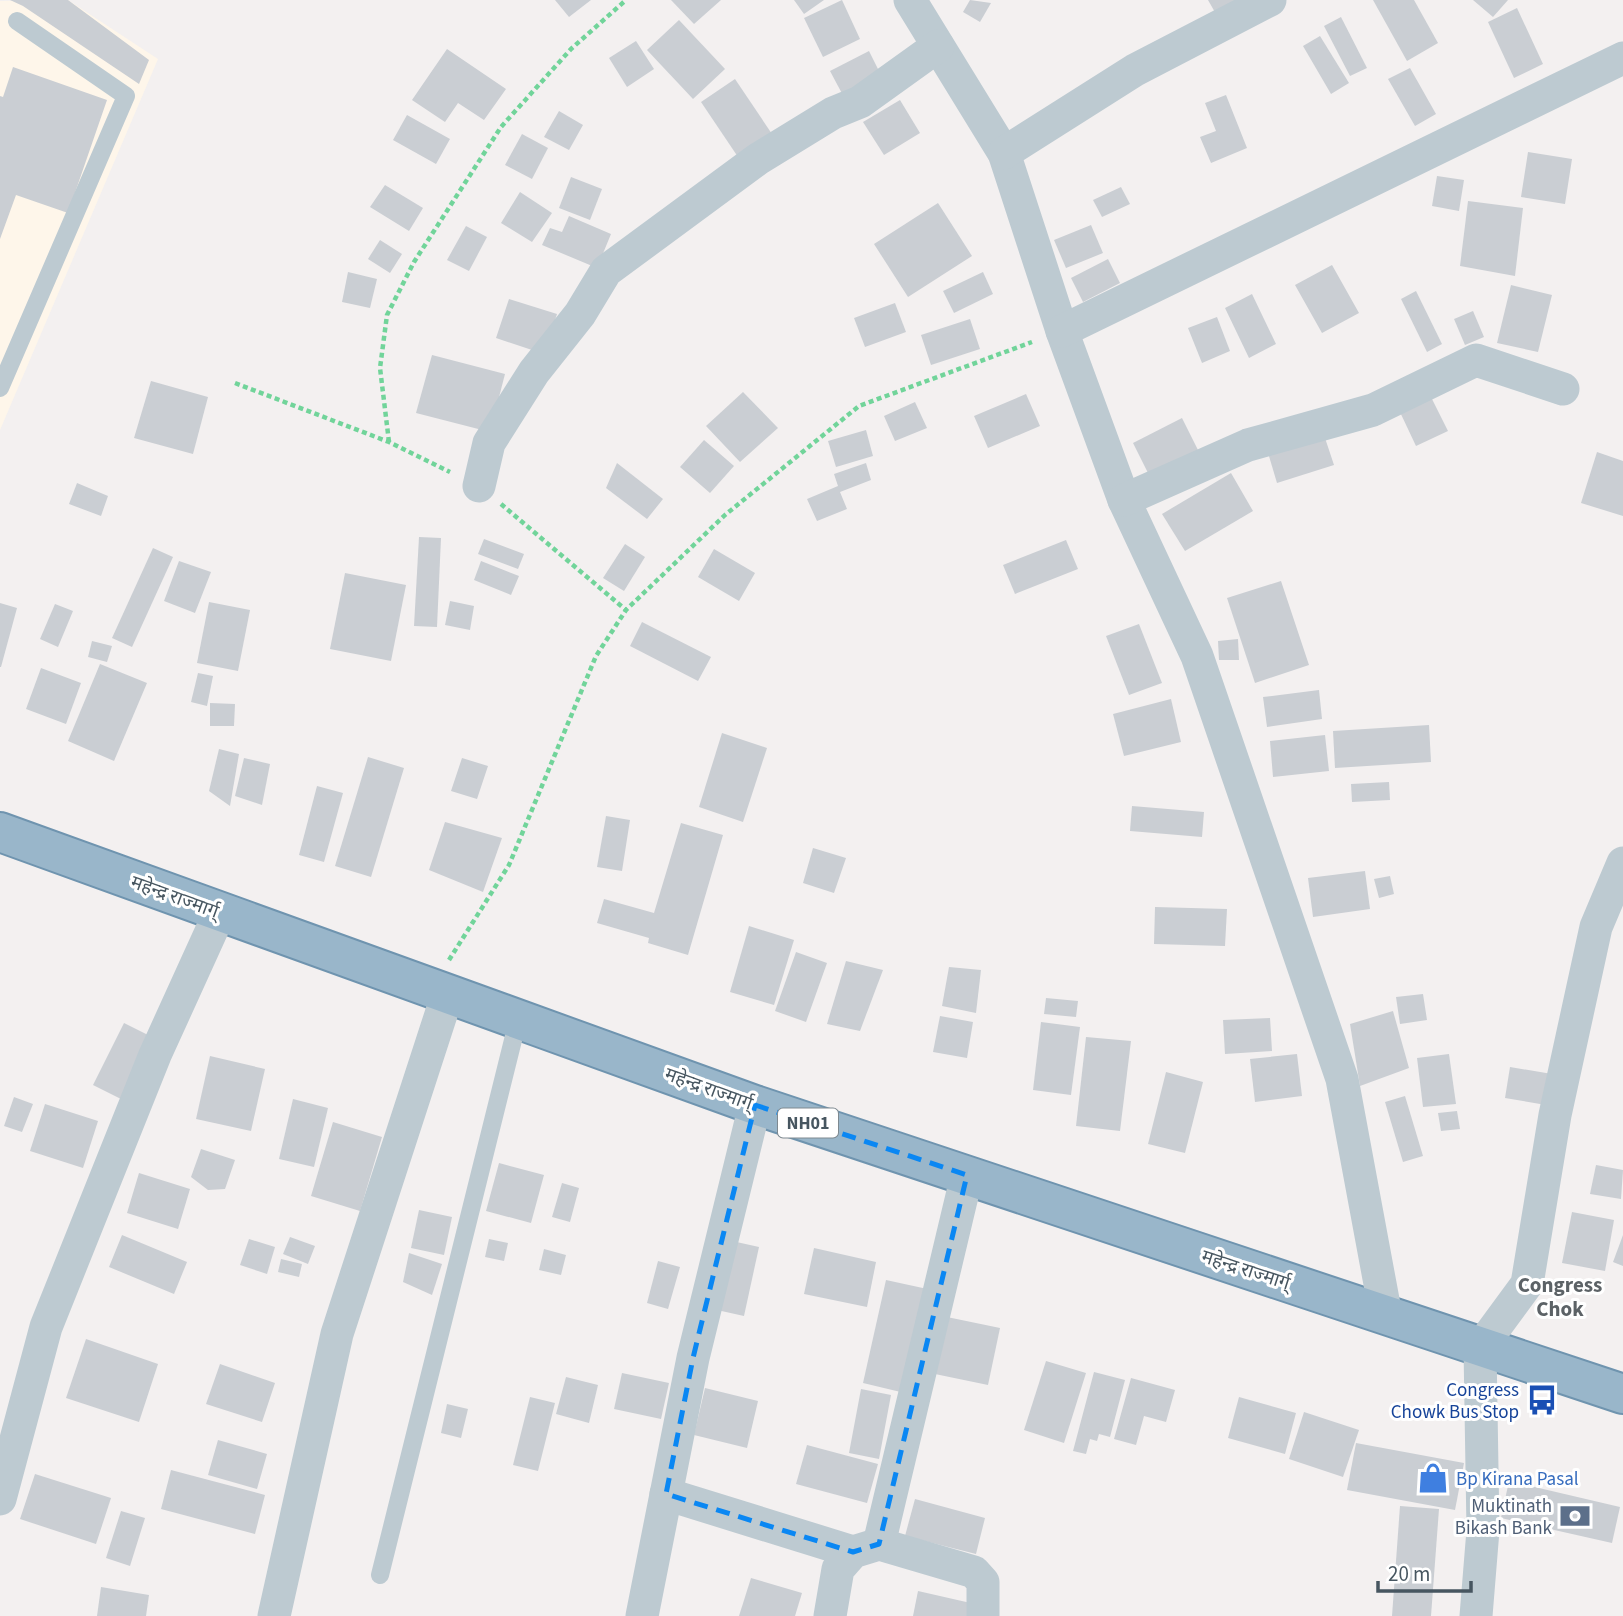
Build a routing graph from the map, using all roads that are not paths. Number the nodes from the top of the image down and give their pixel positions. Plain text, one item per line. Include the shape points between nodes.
1 (911, 0) edge
2 (1270, 0) edge
3 (17, 20) dead end
4 (938, 46) junction
5 (1623, 58) edge
6 (1004, 153) junction
7 (1062, 331) junction
8 (0, 388) edge
9 (1563, 388) dead end
10 (480, 486) road end
11 (1124, 500) junction
12 (0, 832) edge
13 (1623, 863) edge
14 (220, 912) junction
15 (434, 991) junction
16 (518, 1020) junction
17 (755, 1105) junction
18 (967, 1175) junction
19 (1386, 1316) junction
20 (1480, 1348) junction
21 (1623, 1394) edge
22 (666, 1494) junction
23 (0, 1499) edge
24 (866, 1548) junction
25 (380, 1575) dead end
26 (274, 1616) edge
27 (642, 1616) edge
28 (830, 1616) edge
29 (983, 1616) edge
30 (1476, 1616) edge

1 - 4 street
2 - 6 street via 1135,70
3 - 8 lane via 126,96
4 - 6 street
4 - 10 street via 860,102 833,113 758,159 606,271 489,443
5 - 7 street
6 - 7 street
7 - 11 street
9 - 11 street via 1476,360 1373,410 1248,445
11 - 19 street via 1198,656 1342,1079
12 - 14 highway, महेन्द्र राज्मार्ग् / NH01
13 - 20 street via 1596,927 1555,1115 1527,1284
14 - 15 highway, महेन्द्र राज्मार्ग् / NH01
14 - 23 street via 155,1055 46,1326
15 - 16 highway, महेन्द्र राज्मार्ग् / NH01
15 - 26 street via 337,1334
16 - 17 highway, महेन्द्र राज्मार्ग् / NH01
16 - 25 lane
17 - 18 highway, महेन्द्र राज्मार्ग् / NH01
17 - 22 street via 693,1358
18 - 19 highway, महेन्द्र राज्मार्ग् / NH01
18 - 24 street
19 - 20 highway, महेन्द्र राज्मार्ग् / NH01
20 - 21 highway, महेन्द्र राज्मार्ग् / NH01
20 - 30 street via 1483,1530
22 - 24 street
22 - 27 street
24 - 28 street via 838,1569
24 - 29 street via 974,1572 983,1582

